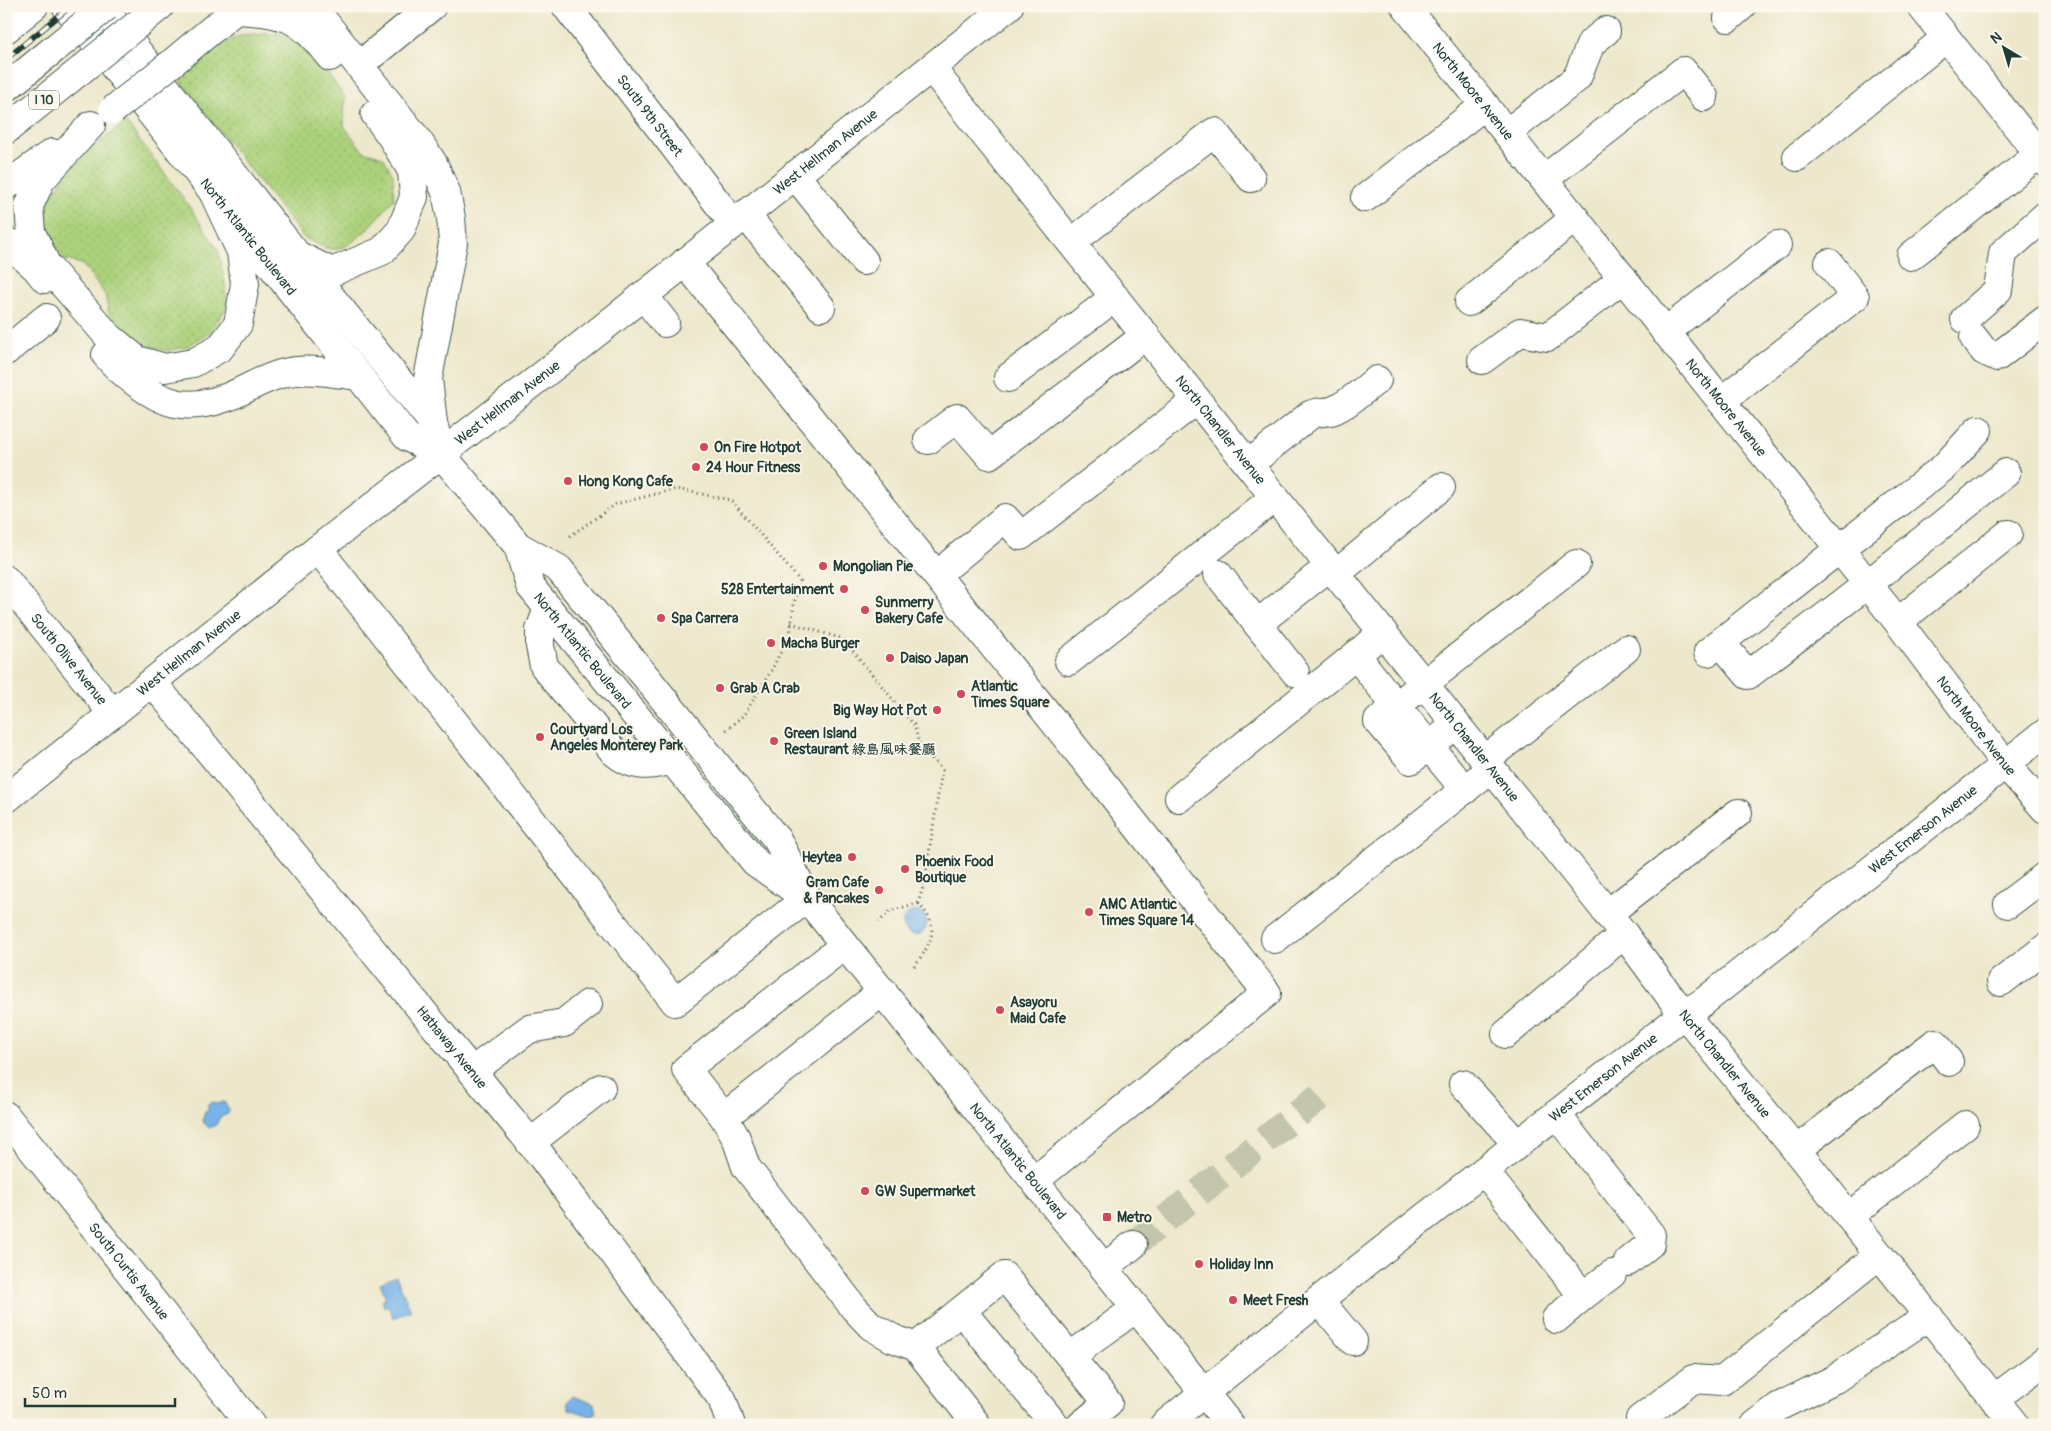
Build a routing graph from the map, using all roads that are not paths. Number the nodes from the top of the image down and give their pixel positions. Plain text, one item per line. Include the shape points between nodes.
1 (66, 6) edge
2 (102, 6) edge
3 (107, 6) edge
4 (160, 6) edge
5 (312, 6) edge
6 (432, 6) edge
7 (566, 6) edge
8 (1009, 6) edge
9 (1405, 6) edge
10 (1921, 6) edge
11 (33, 7) edge
12 (238, 8) edge
13 (6, 29) edge
14 (1606, 31) dead end
15 (1946, 38) junction
16 (374, 54) dead end
17 (932, 69) junction
18 (6, 88) edge
19 (1704, 97) dead end
20 (1485, 105) junction
21 (91, 125) junction
22 (6, 130) edge
23 (1507, 133) junction
24 (1797, 157) dead end
25 (2042, 159) edge
26 (795, 175) junction
27 (1251, 178) dead end
28 (1544, 179) junction
29 (6, 186) edge
30 (213, 192) junction
31 (1364, 198) dead end
32 (2045, 216) edge
33 (739, 218) junction
34 (1575, 218) junction
35 (6, 241) edge
36 (1072, 242) junction
37 (1777, 245) dead end
38 (297, 255) junction
39 (1911, 256) dead end
40 (864, 261) dead end
41 (685, 262) junction
42 (1829, 263) dead end
43 (1623, 278) junction
44 (643, 295) junction
45 (1115, 297) junction
46 (1468, 302) dead end
47 (821, 307) dead end
48 (46, 318) dead end
49 (2045, 320) edge
50 (665, 323) dead end
51 (1666, 332) junction
52 (1146, 335) junction
53 (6, 351) edge
54 (1482, 360) dead end
55 (357, 376) junction
56 (1008, 378) dead end
57 (1377, 380) dead end
58 (1197, 400) junction
59 (1721, 401) junction
60 (433, 423) junction
61 (1978, 430) dead end
62 (928, 440) dead end
63 (441, 454) junction
64 (1248, 464) junction
65 (2006, 473) dead end
66 (1441, 487) dead end
67 (1275, 497) junction
68 (2008, 534) dead end
69 (518, 546) junction
70 (1840, 549) junction
71 (318, 550) junction
72 (951, 563) dead end
73 (1576, 564) dead end
74 (1333, 570) junction
75 (1218, 574) dead end
76 (6, 580) edge
77 (1868, 584) junction
78 (548, 608) junction
79 (1898, 622) junction
80 (1257, 624) junction
81 (1383, 632) junction
82 (1626, 649) dead end
83 (1356, 655) junction
84 (1069, 660) dead end
85 (1295, 672) dead end
86 (153, 683) junction
87 (1424, 684) junction
88 (1396, 706) junction
89 (113, 714) junction
90 (1456, 724) junction
91 (2045, 733) edge
92 (1429, 746) junction
93 (672, 760) junction
94 (2005, 764) junction
95 (1488, 765) junction
96 (1465, 790) junction
97 (1179, 798) dead end
98 (6, 799) edge
99 (2045, 809) edge
100 (1738, 813) dead end
101 (2045, 876) edge
102 (806, 898) junction
103 (2008, 904) dead end
104 (1615, 924) junction
105 (1275, 939) dead end
106 (845, 945) junction
107 (2045, 948) edge
108 (2001, 982) dead end
109 (883, 992) junction
110 (588, 1004) dead end
111 (1684, 1014) junction
112 (1506, 1034) dead end
113 (1949, 1062) dead end
114 (472, 1072) junction
115 (1463, 1084) dead end
116 (602, 1088) dead end
117 (1556, 1114) junction
118 (6, 1116) edge
119 (724, 1117) junction
120 (1965, 1125) dead end
121 (530, 1142) junction
122 (1517, 1144) junction
123 (1796, 1150) junction
124 (1484, 1171) junction
125 (1034, 1181) junction
126 (1849, 1217) junction
127 (1134, 1244) tunnel mouth
128 (1879, 1254) junction
129 (1104, 1268) junction
130 (1583, 1296) junction
131 (1319, 1300) junction
132 (1136, 1308) junction
133 (962, 1311) junction
134 (1929, 1316) junction
135 (1556, 1319) dead end
136 (1353, 1341) dead end
137 (916, 1347) junction
138 (1072, 1356) junction
139 (2045, 1361) edge
140 (1204, 1392) junction
141 (2006, 1417) edge
142 (1640, 1419) dead end
143 (251, 1425) edge
144 (731, 1425) edge
145 (977, 1425) edge
146 (1055, 1425) edge
147 (1081, 1425) edge
148 (1164, 1425) edge
149 (1230, 1425) edge
150 (1755, 1425) edge

1 - 30 main road, North Atlantic Boulevard
2 - 38 main road, North Atlantic Boulevard
3 - 18 main road, bridge
4 - 22 main road, I 10, bridge
5 - 60 main road via 417,139 446,192 453,243 428,379
6 - 16 main road
7 - 33 main road, South 9th Street
8 - 17 main road, West Hellman Avenue
9 - 20 main road, North Moore Avenue
10 - 15 main road
11 - 13 main road
12 - 21 main road, bridge
12 - 38 main road via 292,19 315,38 391,136 412,171 414,197 401,230 382,251 332,272
14 - 23 main road via 1591,43 1577,78
15 - 24 main road
15 - 25 main road
17 - 26 main road, West Hellman Avenue
17 - 36 main road, North Chandler Avenue
19 - 28 main road via 1683,70
20 - 23 main road, North Moore Avenue
20 - 31 main road
21 - 29 main road
21 - 30 main road via 41,180 29,206 31,232 47,266 107,335 136,360 165,368 193,363 220,348 238,324 245,284 241,252
23 - 28 main road, North Moore Avenue
25 - 39 main road
26 - 33 main road, West Hellman Avenue
26 - 40 main road
27 - 36 main road via 1214,132
28 - 34 main road, North Moore Avenue
30 - 55 main road, North Atlantic Boulevard
32 - 49 main road via 2004,253 1998,290 1969,328 1984,351 1997,357
33 - 41 main road, West Hellman Avenue
33 - 47 main road, South 9th Street
34 - 43 main road, North Moore Avenue
34 - 46 main road
35 - 55 main road via 35,267 110,359 144,388 175,403 201,404 226,398 286,372 305,370
36 - 45 main road, North Chandler Avenue
37 - 51 main road
38 - 60 main road, North Atlantic Boulevard
41 - 44 main road, West Hellman Avenue
41 - 125 main road via 1107,788 1267,993
42 - 59 main road via 1855,297
43 - 51 main road, North Moore Avenue
43 - 54 main road via 1548,337 1520,332
44 - 50 main road
44 - 63 main road, West Hellman Avenue
45 - 52 main road, North Chandler Avenue
45 - 56 main road
48 - 53 main road
51 - 59 main road, North Moore Avenue
52 - 58 main road, North Chandler Avenue
52 - 62 main road via 989,455 958,418
55 - 63 main road, North Atlantic Boulevard via 408,437
57 - 64 main road via 1337,408 1310,415
58 - 64 main road, North Chandler Avenue
58 - 72 main road via 1020,536 1005,518
59 - 70 main road, North Moore Avenue
60 - 63 main road, North Atlantic Boulevard
61 - 70 main road via 1944,466
63 - 69 main road, North Atlantic Boulevard
63 - 71 main road, West Hellman Avenue
64 - 67 main road, North Chandler Avenue
65 - 77 main road
66 - 74 main road
67 - 74 main road, North Chandler Avenue
67 - 84 main road
68 - 79 main road
69 - 78 main road, North Atlantic Boulevard via 530,586
69 - 102 main road, North Atlantic Boulevard via 559,569 778,841
70 - 77 main road, North Moore Avenue
70 - 77 main road via 1718,651 1748,675
71 - 86 main road, West Hellman Avenue
71 - 102 main road via 675,1002
73 - 87 main road
74 - 80 main road
74 - 81 main road, North Chandler Avenue
75 - 80 main road
76 - 89 main road, South Olive Avenue
77 - 79 main road, North Moore Avenue
78 - 93 main road, North Atlantic Boulevard
78 - 93 main road via 540,630 544,666 614,752 625,761 640,765
79 - 94 main road, North Moore Avenue
80 - 85 main road
81 - 83 main road
81 - 87 main road, North Chandler Avenue
82 - 95 main road
83 - 88 main road
83 - 97 main road
86 - 89 main road, West Hellman Avenue
86 - 114 main road, Hathaway Avenue
87 - 88 main road
87 - 90 main road, North Chandler Avenue
88 - 92 main road via 1378,721 1411,760
89 - 98 main road, West Hellman Avenue
90 - 92 main road
90 - 95 main road, North Chandler Avenue
91 - 94 main road, West Emerson Avenue
92 - 96 main road
93 - 102 main road, North Atlantic Boulevard via 755,862
94 - 99 main road, North Moore Avenue
94 - 111 main road, West Emerson Avenue
95 - 96 main road
95 - 104 main road, North Chandler Avenue
96 - 105 main road
100 - 104 main road
101 - 103 main road
102 - 106 main road, North Atlantic Boulevard
104 - 111 main road, North Chandler Avenue
104 - 112 main road
106 - 109 main road, North Atlantic Boulevard
106 - 119 main road via 686,1069
107 - 108 main road
109 - 119 main road
109 - 125 main road, North Atlantic Boulevard
110 - 114 main road via 564,1023 529,1029
111 - 117 main road, West Emerson Avenue
111 - 123 main road, North Chandler Avenue
113 - 123 main road via 1935,1043
114 - 121 main road, Hathaway Avenue
115 - 122 main road
116 - 121 main road
117 - 122 main road, West Emerson Avenue
117 - 130 main road via 1651,1235 1650,1244
118 - 143 main road, South Curtis Avenue
119 - 137 main road via 736,1138 746,1167 854,1308 871,1326
120 - 126 main road
121 - 144 main road, Hathaway Avenue via 722,1399
122 - 124 main road, West Emerson Avenue
123 - 126 main road, North Chandler Avenue
124 - 130 main road
124 - 131 main road, West Emerson Avenue
125 - 129 main road, North Atlantic Boulevard
126 - 128 main road, North Chandler Avenue
127 - 129 main road
128 - 134 main road, North Chandler Avenue
128 - 142 main road via 1722,1380 1694,1379
129 - 132 main road, North Atlantic Boulevard
130 - 135 main road
131 - 136 main road
131 - 140 main road, West Emerson Avenue
132 - 138 main road
132 - 140 main road, North Atlantic Boulevard
133 - 137 main road
133 - 138 main road via 1004,1276
133 - 146 main road
134 - 141 main road, North Chandler Avenue
134 - 150 main road via 1834,1379 1778,1407
137 - 145 main road
138 - 147 main road via 1108,1403
139 - 141 main road
140 - 148 main road, West Emerson Avenue
140 - 149 main road, North Atlantic Boulevard

